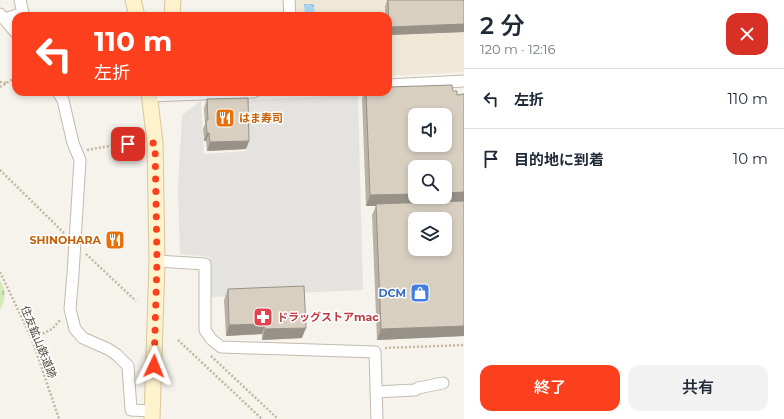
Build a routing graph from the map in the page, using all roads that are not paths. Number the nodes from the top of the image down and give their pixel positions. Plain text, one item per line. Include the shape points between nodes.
1 (20, 0) edge
2 (133, 0) edge
3 (173, 0) edge
4 (289, 0) edge
5 (22, 12) edge
6 (136, 12) edge
7 (172, 12) edge
8 (290, 12) edge
9 (3, 16) edge
10 (12, 28) edge
11 (464, 80) edge
12 (392, 85) edge
13 (60, 96) edge
14 (150, 96) edge
15 (157, 261) junction
16 (443, 383) dead end
17 (376, 392) junction
18 (152, 415) edge
19 (377, 419) edge

1 - 5 street
2 - 6 main road
3 - 7 main road
4 - 8 street
9 - 10 street
11 - 12 street
13 - 18 street via 72,143 80,160 70,309 75,329 83,338 108,349 128,366 131,410
14 - 15 main road via 155,143
15 - 17 street via 205,264 205,330 211,340 221,347 375,352
15 - 18 main road
16 - 17 street via 415,390
17 - 19 street

